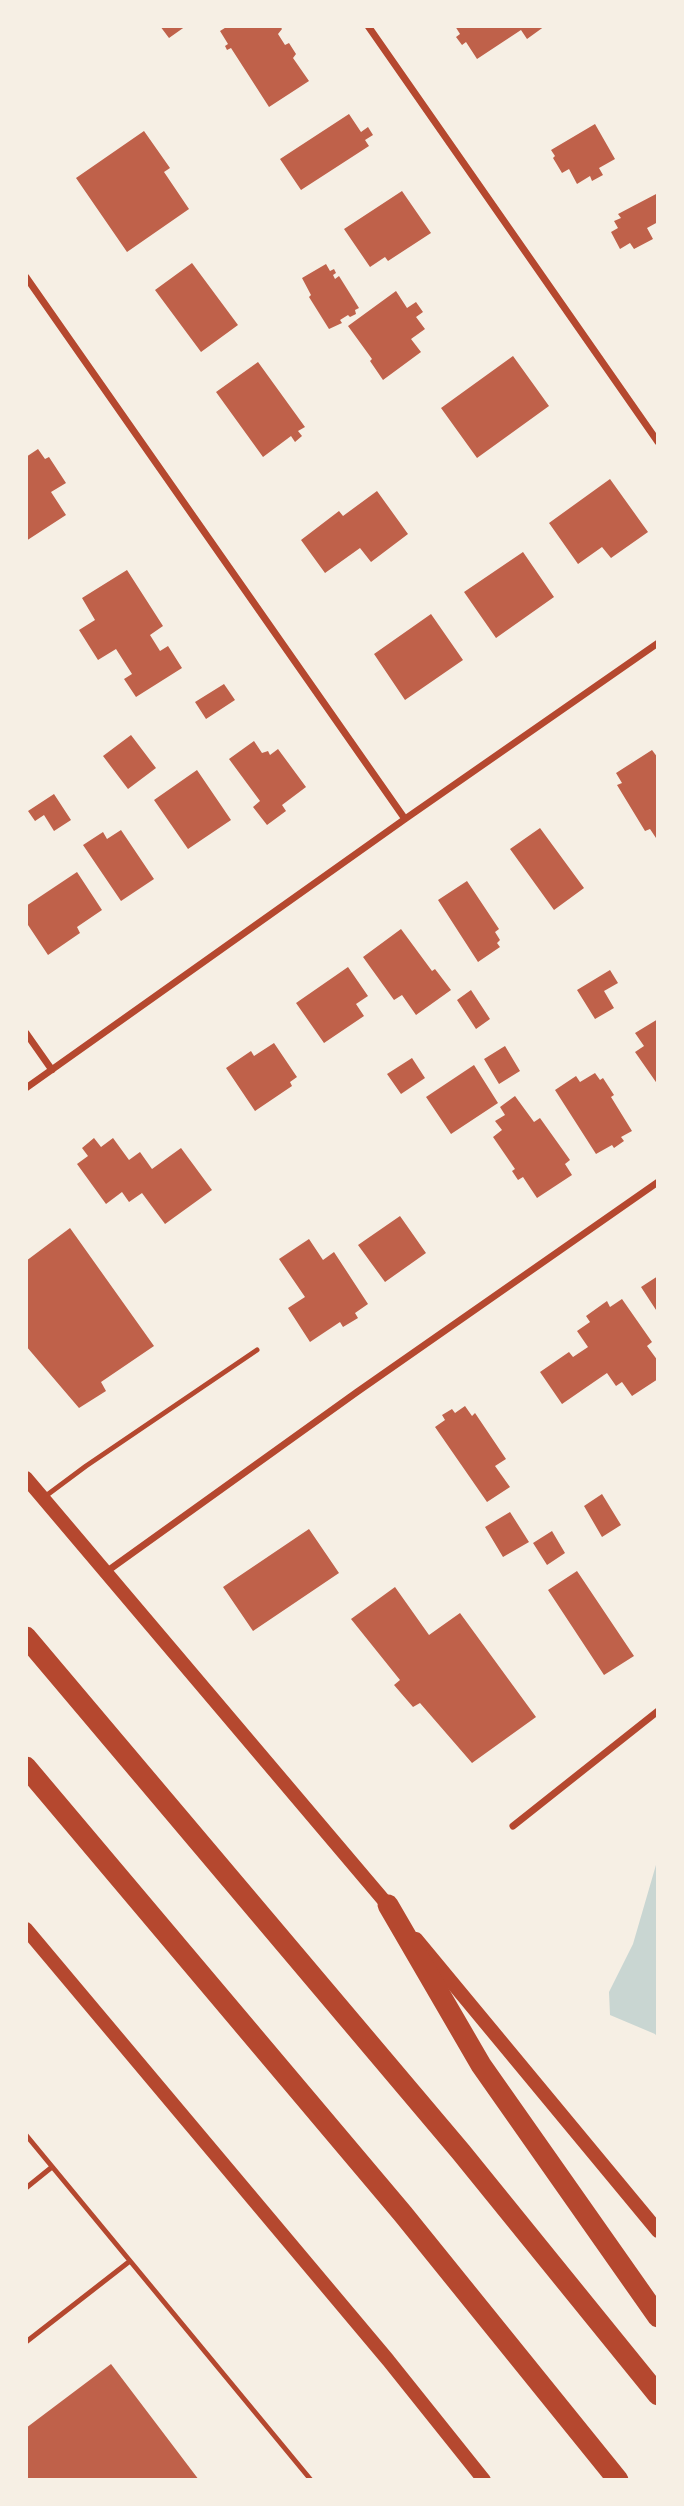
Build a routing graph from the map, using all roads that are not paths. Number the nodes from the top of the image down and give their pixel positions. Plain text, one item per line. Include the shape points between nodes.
1 (368, 26) edge
2 (26, 277) edge
3 (658, 442) edge
4 (658, 643) edge
5 (405, 819) junction
6 (26, 1033) edge
7 (52, 1070) junction
8 (26, 1088) edge
9 (658, 1182) edge
10 (257, 1350) dead end
11 (26, 1478) edge
12 (43, 1498) junction
13 (106, 1572) junction
14 (26, 1637) edge
15 (658, 1711) edge
16 (26, 1767) edge
17 (513, 1826) dead end
18 (388, 1905) junction
19 (26, 1929) edge
20 (26, 2135) edge
21 (52, 2167) junction
22 (26, 2188) edge
23 (658, 2231) edge
24 (130, 2260) junction
25 (658, 2317) edge
26 (26, 2342) edge
27 (658, 2395) edge
28 (311, 2480) edge
29 (484, 2480) edge
30 (618, 2480) edge

1 - 3 street
2 - 5 street
4 - 5 street
5 - 7 street
6 - 7 street
7 - 8 street
9 - 13 street
10 - 12 lane
11 - 12 main road
12 - 13 main road
13 - 18 main road
14 - 27 highway via 461,2152
15 - 17 street
16 - 30 highway via 352,2152
18 - 23 main road
18 - 25 highway via 481,2065
19 - 29 main road
20 - 21 lane
21 - 22 lane
21 - 24 lane
24 - 26 lane
24 - 28 lane

